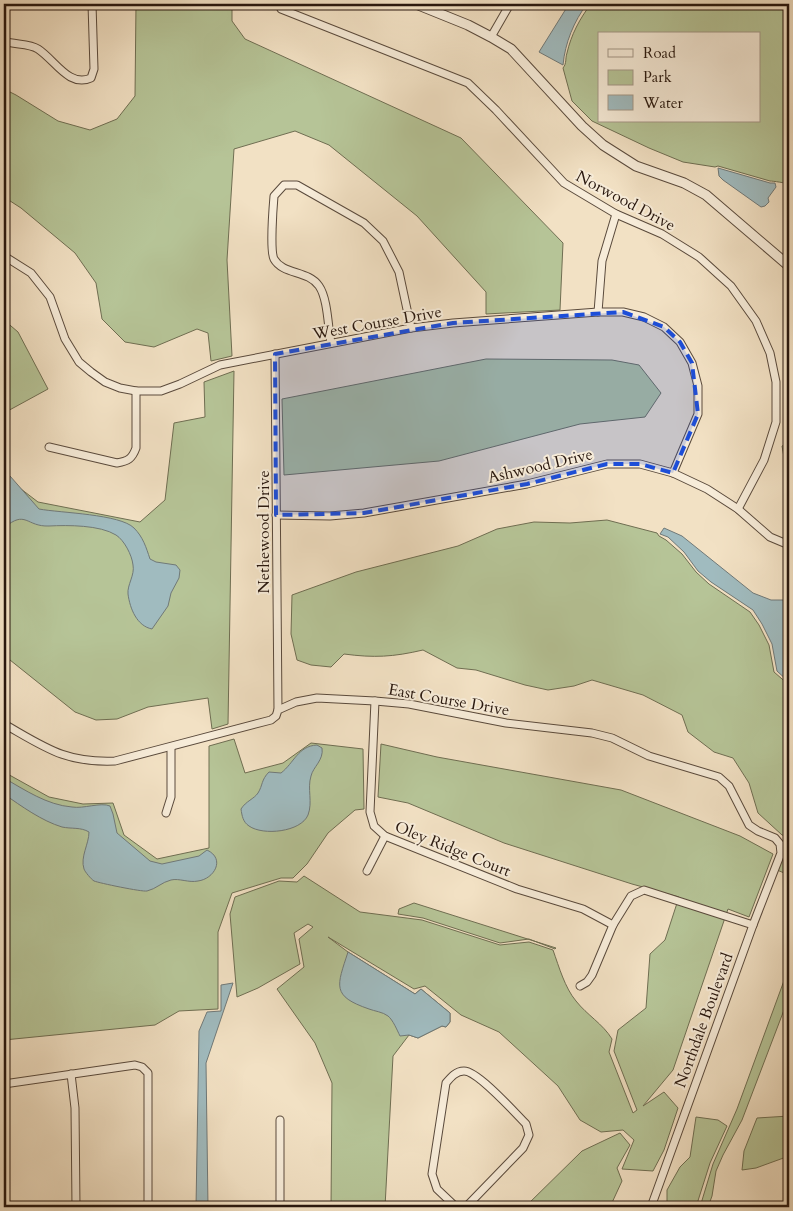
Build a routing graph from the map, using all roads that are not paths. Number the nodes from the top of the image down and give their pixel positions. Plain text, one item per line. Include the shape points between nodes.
1 (92, 4) edge
2 (279, 4) edge
3 (416, 4) edge
4 (510, 4) edge
5 (491, 37) junction
6 (4, 41) edge
7 (616, 214) junction
8 (4, 256) edge
9 (789, 265) edge
10 (598, 312) junction
11 (411, 328) junction
12 (331, 343) junction
13 (275, 354) junction
14 (136, 391) junction
15 (49, 446) dead end
16 (673, 473) junction
17 (738, 509) junction
18 (276, 515) junction
19 (789, 545) edge
20 (375, 701) junction
21 (278, 710) junction
22 (4, 724) edge
23 (171, 747) junction
24 (166, 812) dead end
25 (385, 836) junction
26 (780, 844) joint
27 (367, 871) dead end
28 (613, 924) junction
29 (753, 925) junction
30 (580, 986) dead end
31 (71, 1074) junction
32 (4, 1084) edge
33 (280, 1120) dead end
34 (76, 1207) edge
35 (148, 1207) edge
36 (280, 1207) edge
37 (456, 1207) edge
38 (466, 1207) edge
39 (652, 1207) edge

1 - 6 street via 94,69 91,78 83,82 74,80 36,47
2 - 7 street, Norwood Drive via 281,9 468,83 564,183
3 - 5 street
4 - 5 street
5 - 9 street via 511,49 603,145 636,166 684,183 706,195
7 - 10 street via 602,261
7 - 17 street, Norwood Drive via 662,234 699,257 730,286 756,321 766,345 776,382 776,422 764,460
8 - 14 street, West Course Drive via 31,273 50,296 65,340 79,362 105,382
10 - 11 street, West Course Drive
10 - 16 street, West Course Drive via 623,312 658,324 680,342 692,363 698,386 698,414
11 - 12 street, West Course Drive
11 - 12 street via 399,272 383,241 364,222 297,185 284,185 274,196 273,257 280,267 306,275 320,288
12 - 13 street, West Course Drive
13 - 14 street, West Course Drive via 220,365 161,391
13 - 18 street, Nethewood Drive
14 - 15 street via 136,448 128,460 117,463
16 - 17 street, Ashwood Drive
16 - 18 street, Ashwood Drive via 640,464 607,464 526,484 364,513
17 - 19 street, Ashwood Drive via 770,537
18 - 21 street, Nethewood Drive
20 - 21 street, East Course Drive via 317,698
20 - 25 street, Oley Ridge Court via 370,812 374,826
20 - 26 street, East Course Drive via 409,704 506,724 612,738 650,756 720,777 749,825 775,838
21 - 23 street, East Course Drive via 271,720
22 - 23 street, East Course Drive via 49,750 73,759 94,762 115,761
23 - 24 street via 171,797
25 - 27 street
25 - 28 street, Oley Ridge Court via 516,889 583,909
26 - 29 street, Northdale Boulevard via 781,853
28 - 29 street via 631,896 644,890
28 - 30 street via 592,975
29 - 39 street, Northdale Boulevard
31 - 32 street
31 - 34 street via 75,1108
31 - 35 street via 135,1065 148,1073
33 - 36 street
37 - 38 street via 437,1189 432,1174 446,1083 453,1074 464,1071 477,1075 526,1124 528,1135 524,1148

